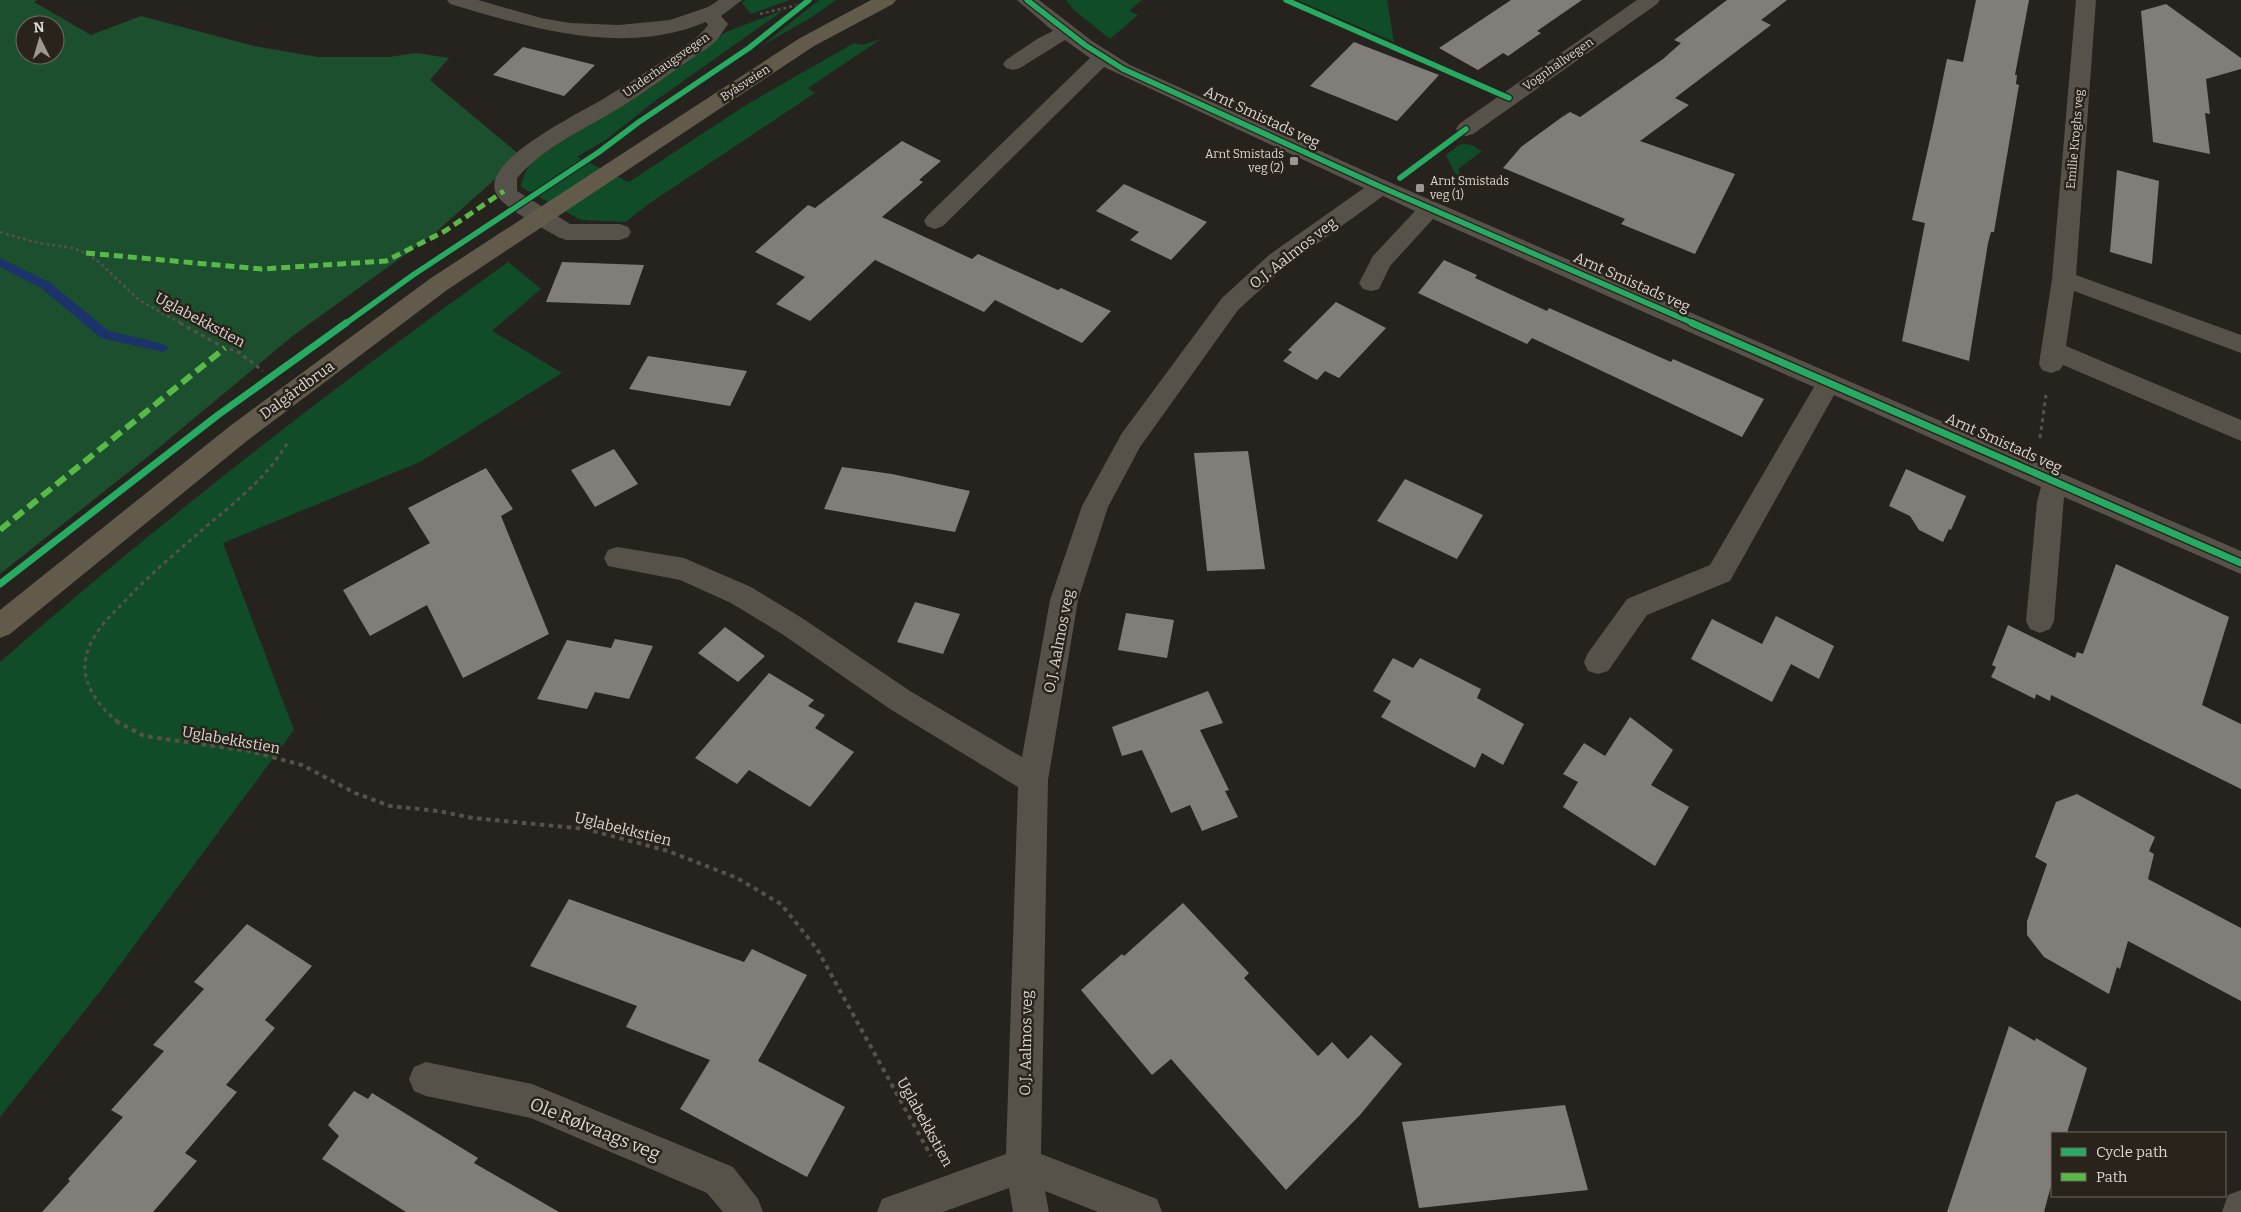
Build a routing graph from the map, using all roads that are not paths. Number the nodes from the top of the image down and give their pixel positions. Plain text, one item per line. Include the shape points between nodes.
1 (457, 0) edge
2 (732, 0) edge
3 (886, 0) edge
4 (1027, 0) edge
5 (1650, 0) edge
6 (2086, 0) edge
7 (709, 14) junction
8 (1066, 32) junction
9 (1102, 57) junction
10 (1013, 64) dead end
11 (1466, 129) dead end
12 (608, 172) joint
13 (1381, 187) junction
14 (1430, 208) junction
15 (935, 221) dead end
16 (620, 232) dead end
17 (2064, 279) junction
18 (1371, 283) dead end
19 (2241, 344) edge
20 (1829, 382) junction
21 (2241, 432) edge
22 (2055, 480) junction
23 (617, 558) dead end
24 (2241, 563) edge
25 (2040, 621) dead end
26 (0, 626) edge
27 (1598, 662) dead end
28 (1033, 780) junction
29 (426, 1078) dead end
30 (1023, 1165) junction
31 (2241, 1208) edge
32 (746, 1212) edge
33 (895, 1212) edge
34 (1031, 1212) edge
35 (1144, 1212) edge
36 (2240, 1212) edge

1 - 7 street, Underhaugsvegen via 551,26 598,31 676,25
2 - 7 street
3 - 12 main road, Byåsveien via 807,42
4 - 8 street, Arnt Smistads veg
5 - 11 street, Vognhallvegen
6 - 17 street, Emilie Kroghs veg
7 - 16 street, Underhaugsvegen via 718,24 699,45 523,159 506,177 504,191 508,196 566,232
8 - 9 street, Arnt Smistads veg
8 - 10 street
9 - 13 street, Arnt Smistads veg
9 - 15 street
12 - 26 main road, Dalgårdbrua via 439,284 238,433
13 - 14 street, Arnt Smistads veg
13 - 28 street, O.J. Aalmos veg via 1277,261 1230,304 1131,440 1096,506 1064,600
14 - 18 street via 1381,262
14 - 20 street, Arnt Smistads veg
17 - 19 street
17 - 21 street, Emilie Kroghs veg via 2052,358
20 - 22 street, Arnt Smistads veg
20 - 27 street via 1720,574 1637,607
22 - 24 street, Arnt Smistads veg
22 - 25 street, Arnt Smistads veg via 2050,502
23 - 28 street via 684,569 741,595 900,700
28 - 30 street, O.J. Aalmos veg
29 - 32 street, Ole Rølvaags veg via 532,1101 720,1180
30 - 33 street
30 - 34 street, O.J. Aalmos veg
30 - 35 street
31 - 36 street

